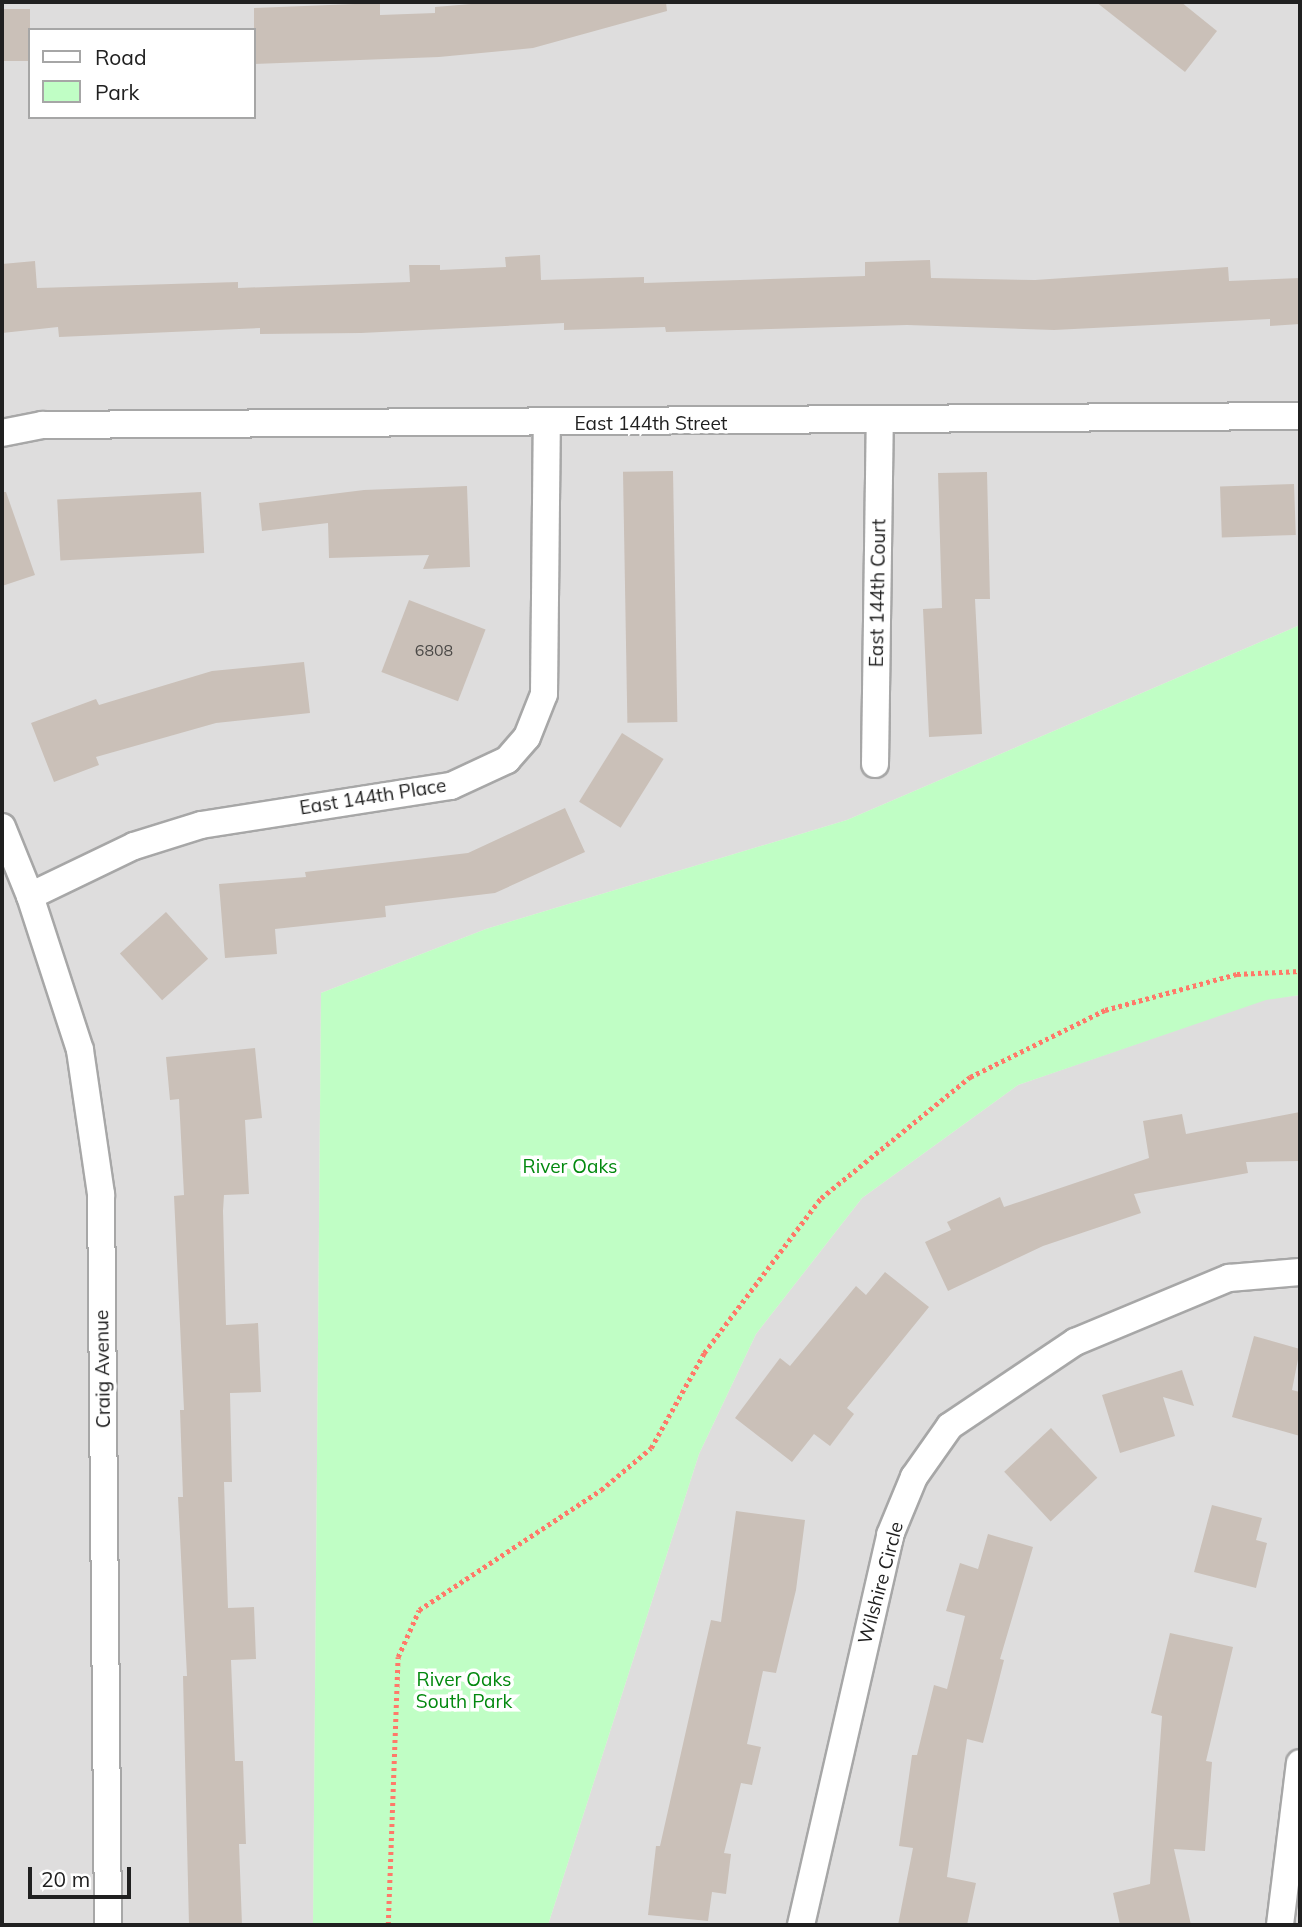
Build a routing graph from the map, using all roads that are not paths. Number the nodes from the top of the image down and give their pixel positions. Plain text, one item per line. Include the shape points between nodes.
1 (1300, 416) edge
2 (880, 422) junction
3 (547, 424) junction
4 (2, 433) edge
5 (875, 764) dead end
6 (2, 827) edge
7 (30, 896) junction
8 (1300, 1272) edge
9 (1300, 1763) edge
10 (108, 1925) edge
11 (801, 1925) edge
12 (1280, 1925) edge

1 - 2 street, East 144th Street
2 - 3 street, East 144th Street
2 - 5 street, East 144th Court
3 - 4 street, East 144th Street via 42,425
3 - 7 street, East 144th Place via 544,694 527,737 507,760 451,786 201,824 134,846
6 - 7 street, Craig Avenue
7 - 10 street, Craig Avenue via 80,1050 101,1194
8 - 11 street, Wilshire Circle via 1230,1278 1075,1342 950,1426 915,1477 890,1535
9 - 12 street

